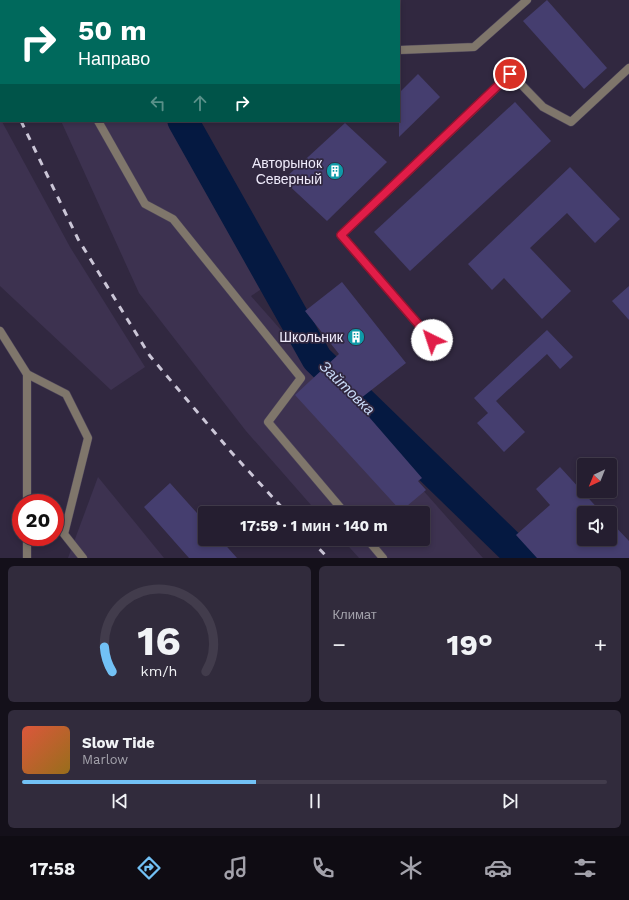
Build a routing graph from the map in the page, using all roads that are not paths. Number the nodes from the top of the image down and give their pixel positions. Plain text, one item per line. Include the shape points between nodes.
1 (528, 0) edge
2 (400, 50) dead end
3 (629, 68) edge
4 (99, 122) edge
5 (0, 331) edge
6 (442, 352) dead end
7 (27, 374) junction
8 (27, 494) edge
9 (339, 506) edge
10 (27, 546) edge
11 (372, 546) edge
12 (27, 558) edge
13 (83, 558) edge
14 (383, 558) edge

1 - 2 street via 474,47
3 - 6 street via 571,122 543,107 510,74 341,235
4 - 9 street via 146,204 173,219 301,378 268,422
5 - 7 street
7 - 8 street
7 - 13 street via 66,394 88,438 64,534
10 - 12 street
11 - 14 street

